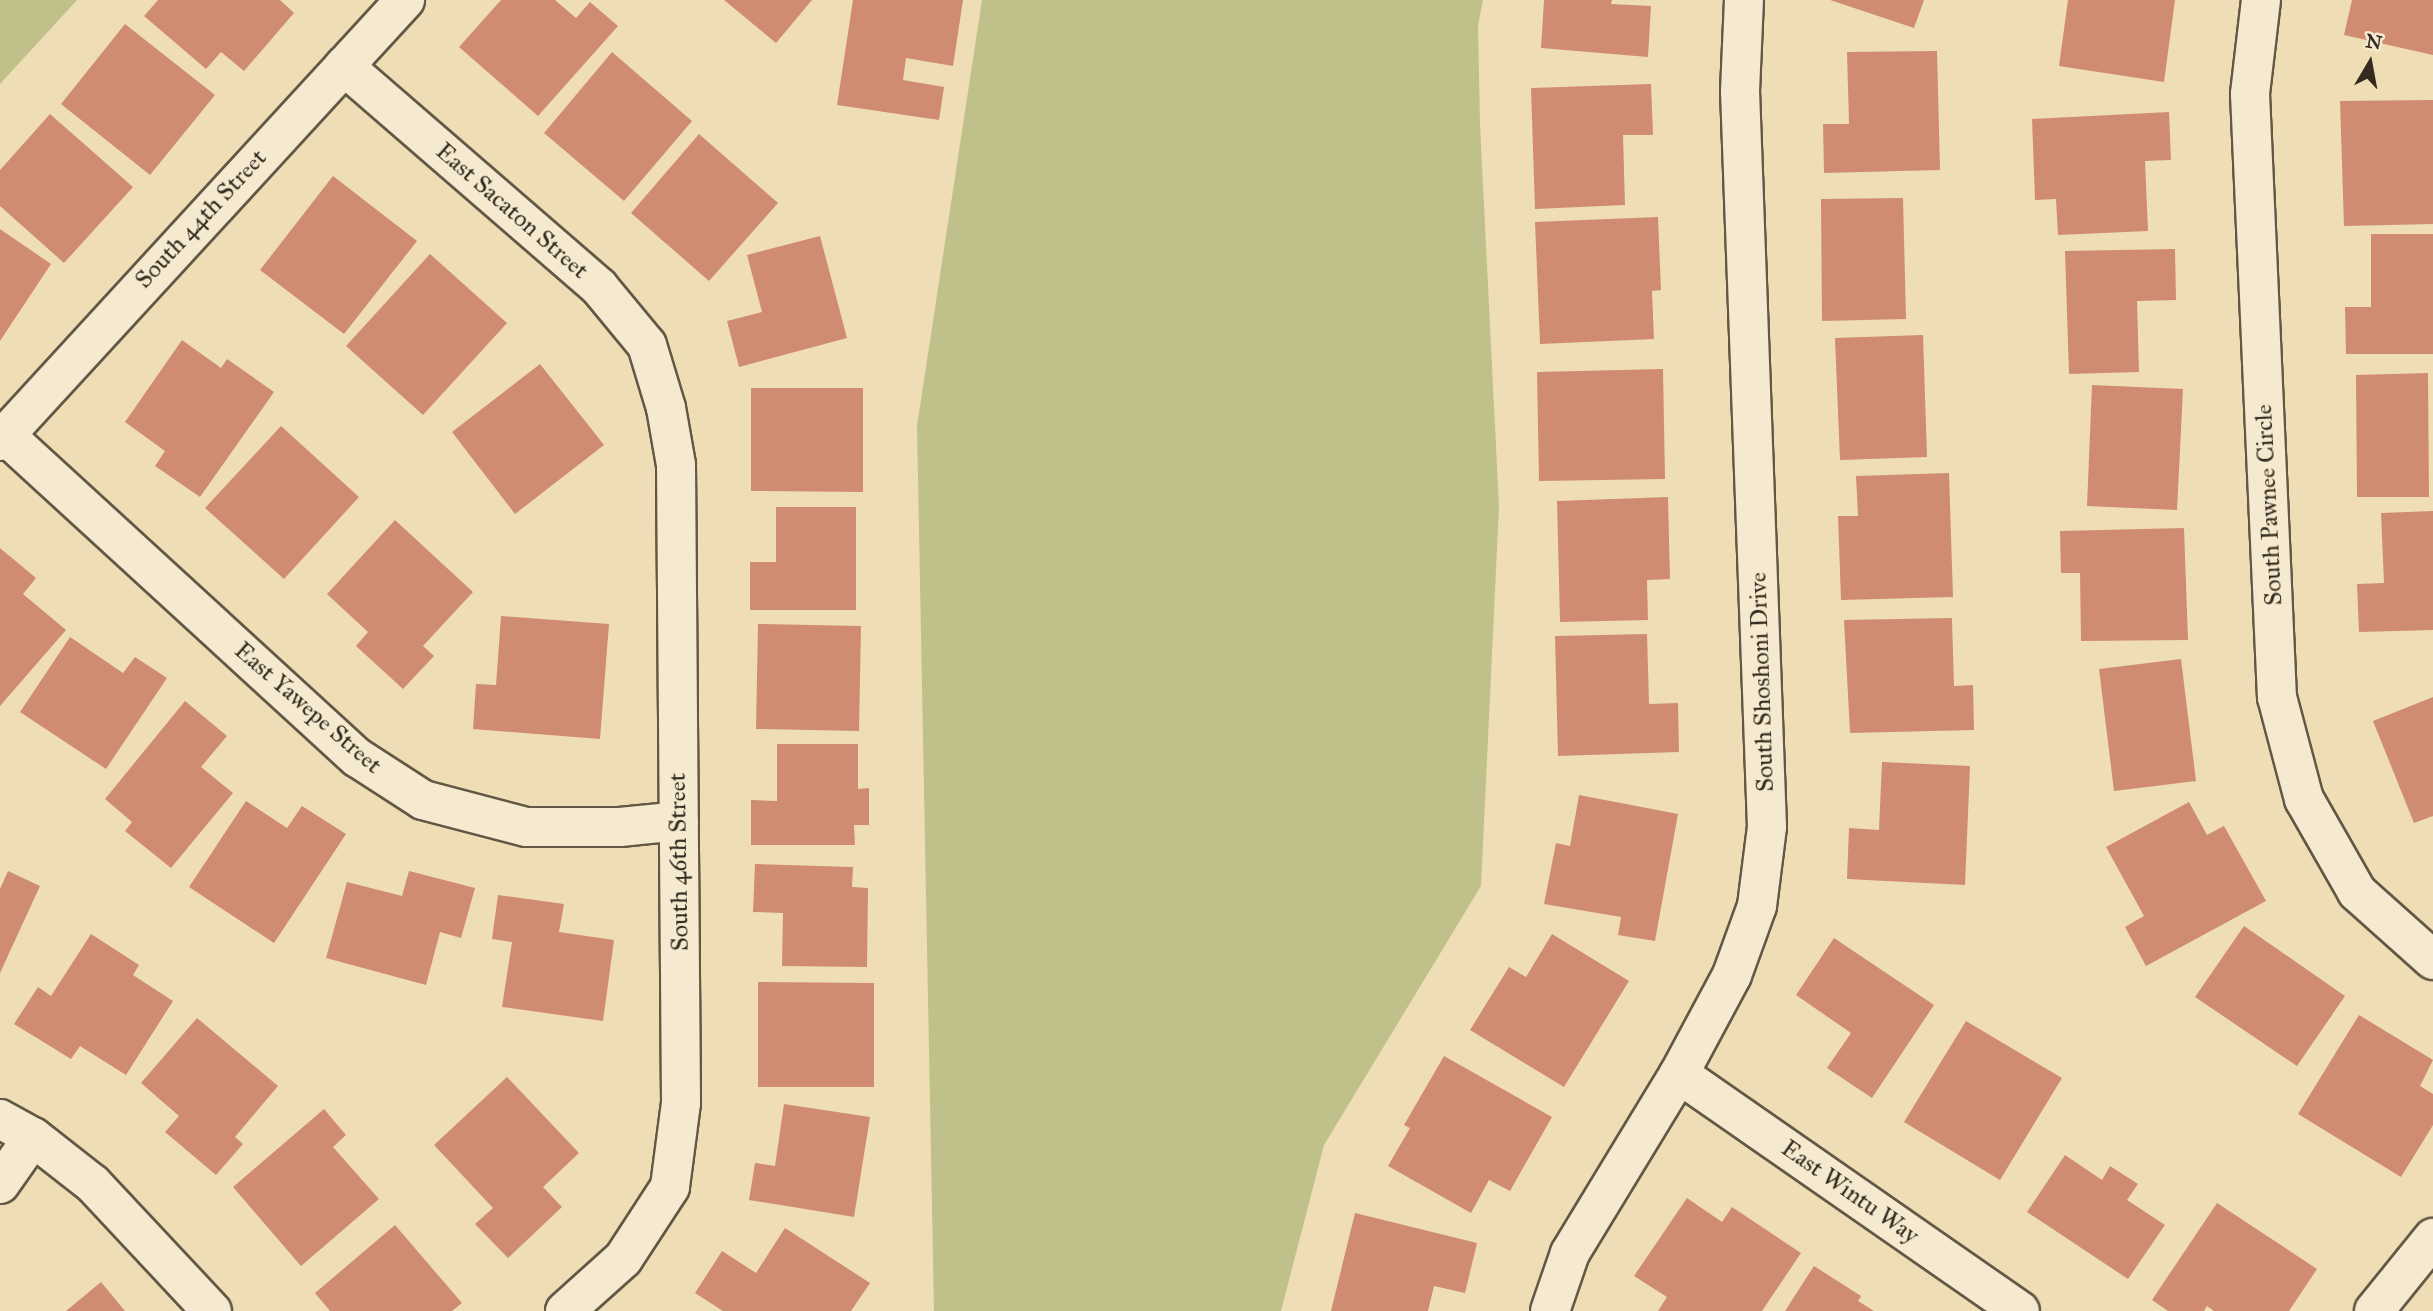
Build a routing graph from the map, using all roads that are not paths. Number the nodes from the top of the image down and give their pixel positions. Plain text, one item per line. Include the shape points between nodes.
1 (405, 0) edge
2 (1744, 0) edge
3 (2261, 0) edge
4 (344, 66) junction
5 (656, 374) joint
6 (3, 438) edge
7 (679, 821) junction
8 (2433, 960) edge
9 (1679, 1074) junction
10 (0, 1118) edge
11 (33, 1137) junction
12 (0, 1184) edge
13 (2433, 1238) edge
14 (212, 1311) edge
15 (565, 1311) edge
16 (1550, 1311) edge
17 (2020, 1311) edge
18 (2374, 1311) edge

1 - 4 street, South 44th Street
2 - 9 street, South Shoshoni Drive via 1740,92 1767,827 1757,906 1732,975
3 - 8 street, South Pawnee Circle via 2250,94 2277,697 2304,799 2357,892
4 - 5 street, East Sacaton Street via 599,287 647,345
4 - 6 street, South 44th Street
5 - 7 street, South 46th Street via 676,465
6 - 7 street, East Yawepe Street via 358,758 423,800 526,827 620,827
7 - 15 street, South 46th Street via 681,1103 670,1187 623,1259
9 - 16 street, South Shoshoni Drive via 1570,1253
9 - 17 street, East Wintu Way
10 - 11 street
11 - 12 street
11 - 14 street via 93,1184
13 - 18 street

